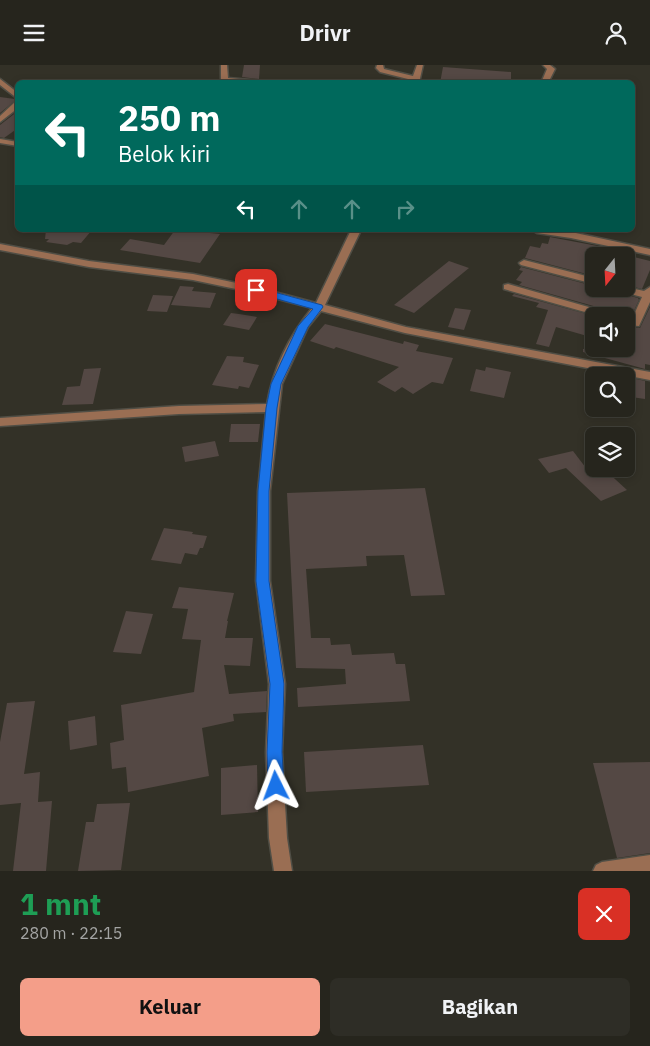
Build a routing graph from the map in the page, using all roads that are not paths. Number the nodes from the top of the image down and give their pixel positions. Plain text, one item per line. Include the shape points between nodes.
1 (224, 65) edge
2 (380, 65) edge
3 (420, 65) edge
4 (546, 65) edge
5 (226, 80) edge
6 (413, 80) edge
7 (416, 80) edge
8 (546, 80) edge
9 (0, 81) edge
10 (15, 94) edge
11 (15, 107) edge
12 (0, 120) edge
13 (0, 141) edge
14 (15, 144) edge
15 (355, 232) edge
16 (571, 232) edge
17 (0, 247) edge
18 (13, 249) junction
19 (650, 252) edge
20 (0, 255) edge
21 (524, 263) dead end
22 (585, 279) edge
23 (508, 287) dead end
24 (635, 291) edge
25 (649, 293) edge
26 (319, 307) junction
27 (585, 309) edge
28 (635, 322) edge
29 (650, 377) edge
30 (272, 408) junction
31 (0, 422) edge
32 (650, 864) edge
33 (282, 871) edge
34 (602, 871) edge

1 - 5 street
2 - 6 street via 382,71
3 - 7 street
4 - 8 street via 551,72
9 - 10 street
11 - 12 street
13 - 14 street
15 - 26 street
16 - 19 street
17 - 18 street
18 - 20 street
18 - 26 street via 89,264 192,277
21 - 22 street
23 - 27 street
24 - 25 street
25 - 28 street
26 - 29 street via 433,336
26 - 30 street via 303,326 282,369
30 - 31 street via 179,410
30 - 33 street via 264,491 263,581 277,684 274,752
32 - 34 street

